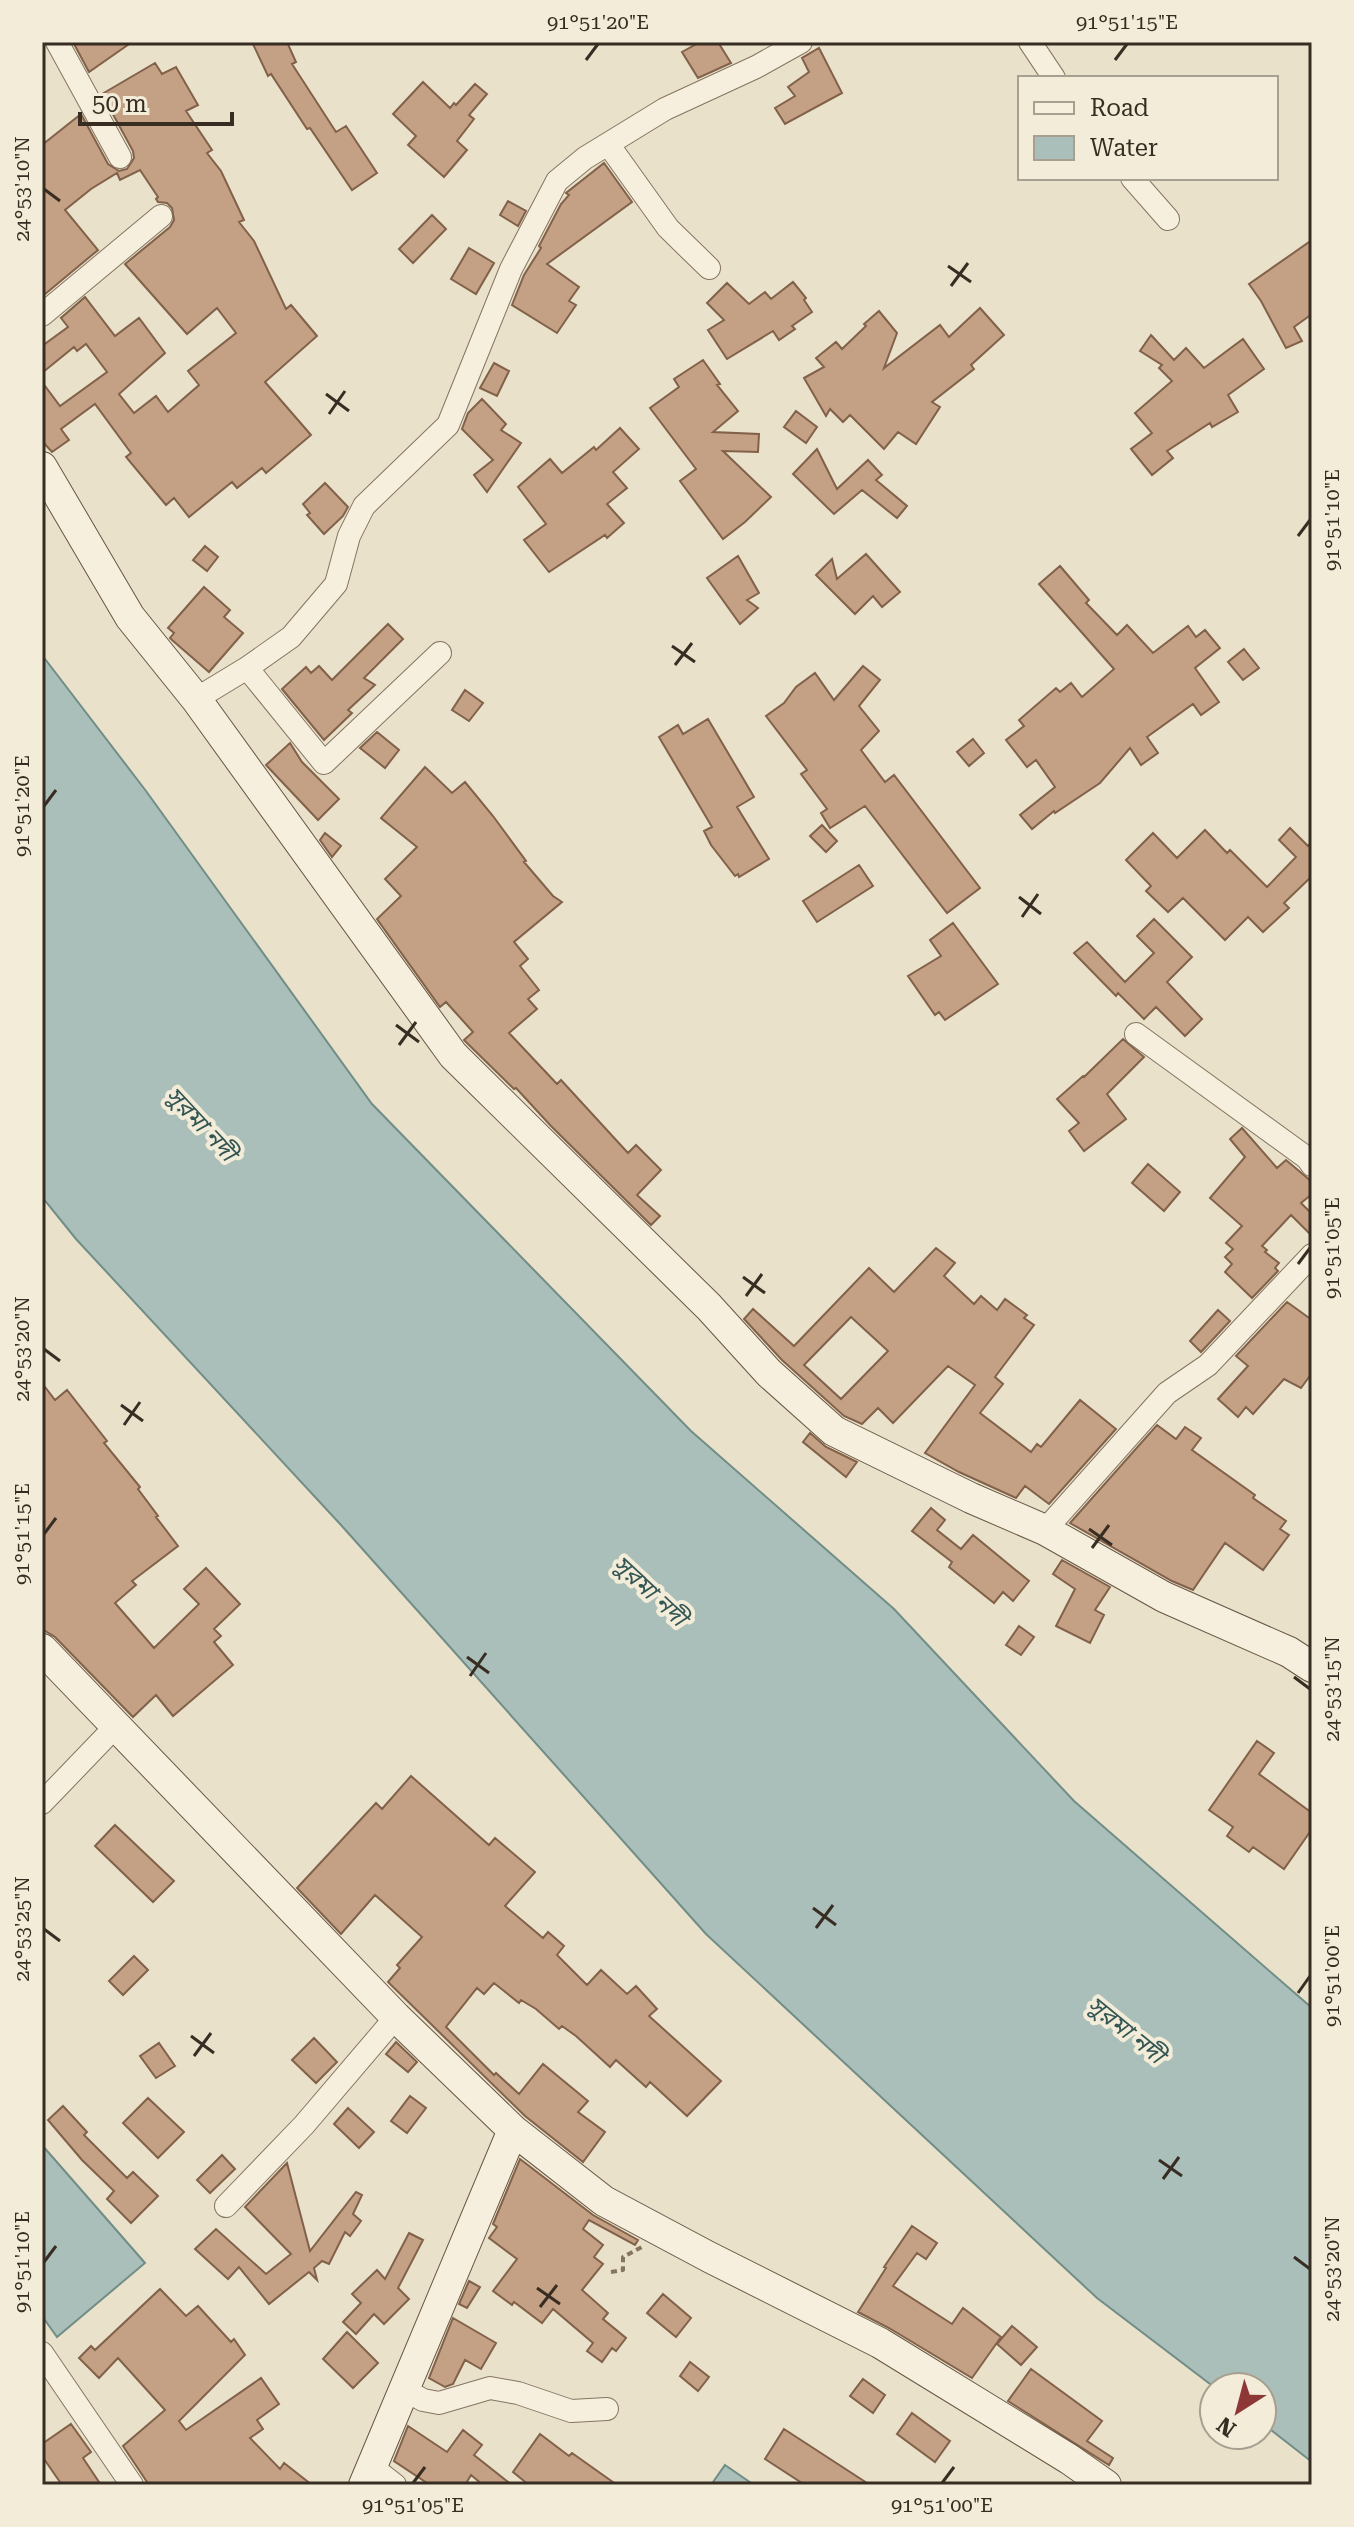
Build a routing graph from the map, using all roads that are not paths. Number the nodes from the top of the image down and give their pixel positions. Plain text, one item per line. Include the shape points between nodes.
1 (57, 42) edge
2 (801, 42) edge
3 (1030, 42) edge
4 (1053, 76) edge
5 (608, 144) junction
6 (120, 157) dead end
7 (1134, 180) edge
8 (161, 216) dead end
9 (1168, 219) dead end
10 (709, 268) dead end
11 (42, 315) edge
12 (42, 467) edge
13 (440, 653) dead end
14 (247, 668) junction
15 (196, 699) junction
16 (1136, 1034) dead end
17 (1310, 1159) edge
18 (1312, 1255) edge
19 (1045, 1530) junction
20 (42, 1649) edge
21 (1312, 1667) edge
22 (115, 1727) junction
23 (42, 1803) edge
24 (396, 2017) junction
25 (513, 2130) junction
26 (226, 2206) dead end
27 (42, 2353) edge
28 (403, 2389) junction
29 (607, 2409) dead end
30 (377, 2479) edge
31 (132, 2485) edge
32 (1106, 2485) edge

1 - 6 street
2 - 5 street via 665,109
3 - 4 street
5 - 10 street via 668,228
5 - 14 street via 557,181 511,269 448,425 364,506 336,584 291,637
7 - 9 street
8 - 11 street
12 - 15 street via 130,617
13 - 14 street via 324,763
14 - 15 street
15 - 19 street via 453,1055 769,1373 834,1431
16 - 17 street
18 - 19 street via 1208,1365 1167,1393
19 - 21 street via 1164,1597
20 - 22 street
22 - 23 street
22 - 24 street
24 - 25 street
24 - 26 street
25 - 28 street
25 - 32 street via 604,2201 880,2343
27 - 31 street
28 - 29 street via 439,2403 490,2388 571,2411
28 - 30 street

